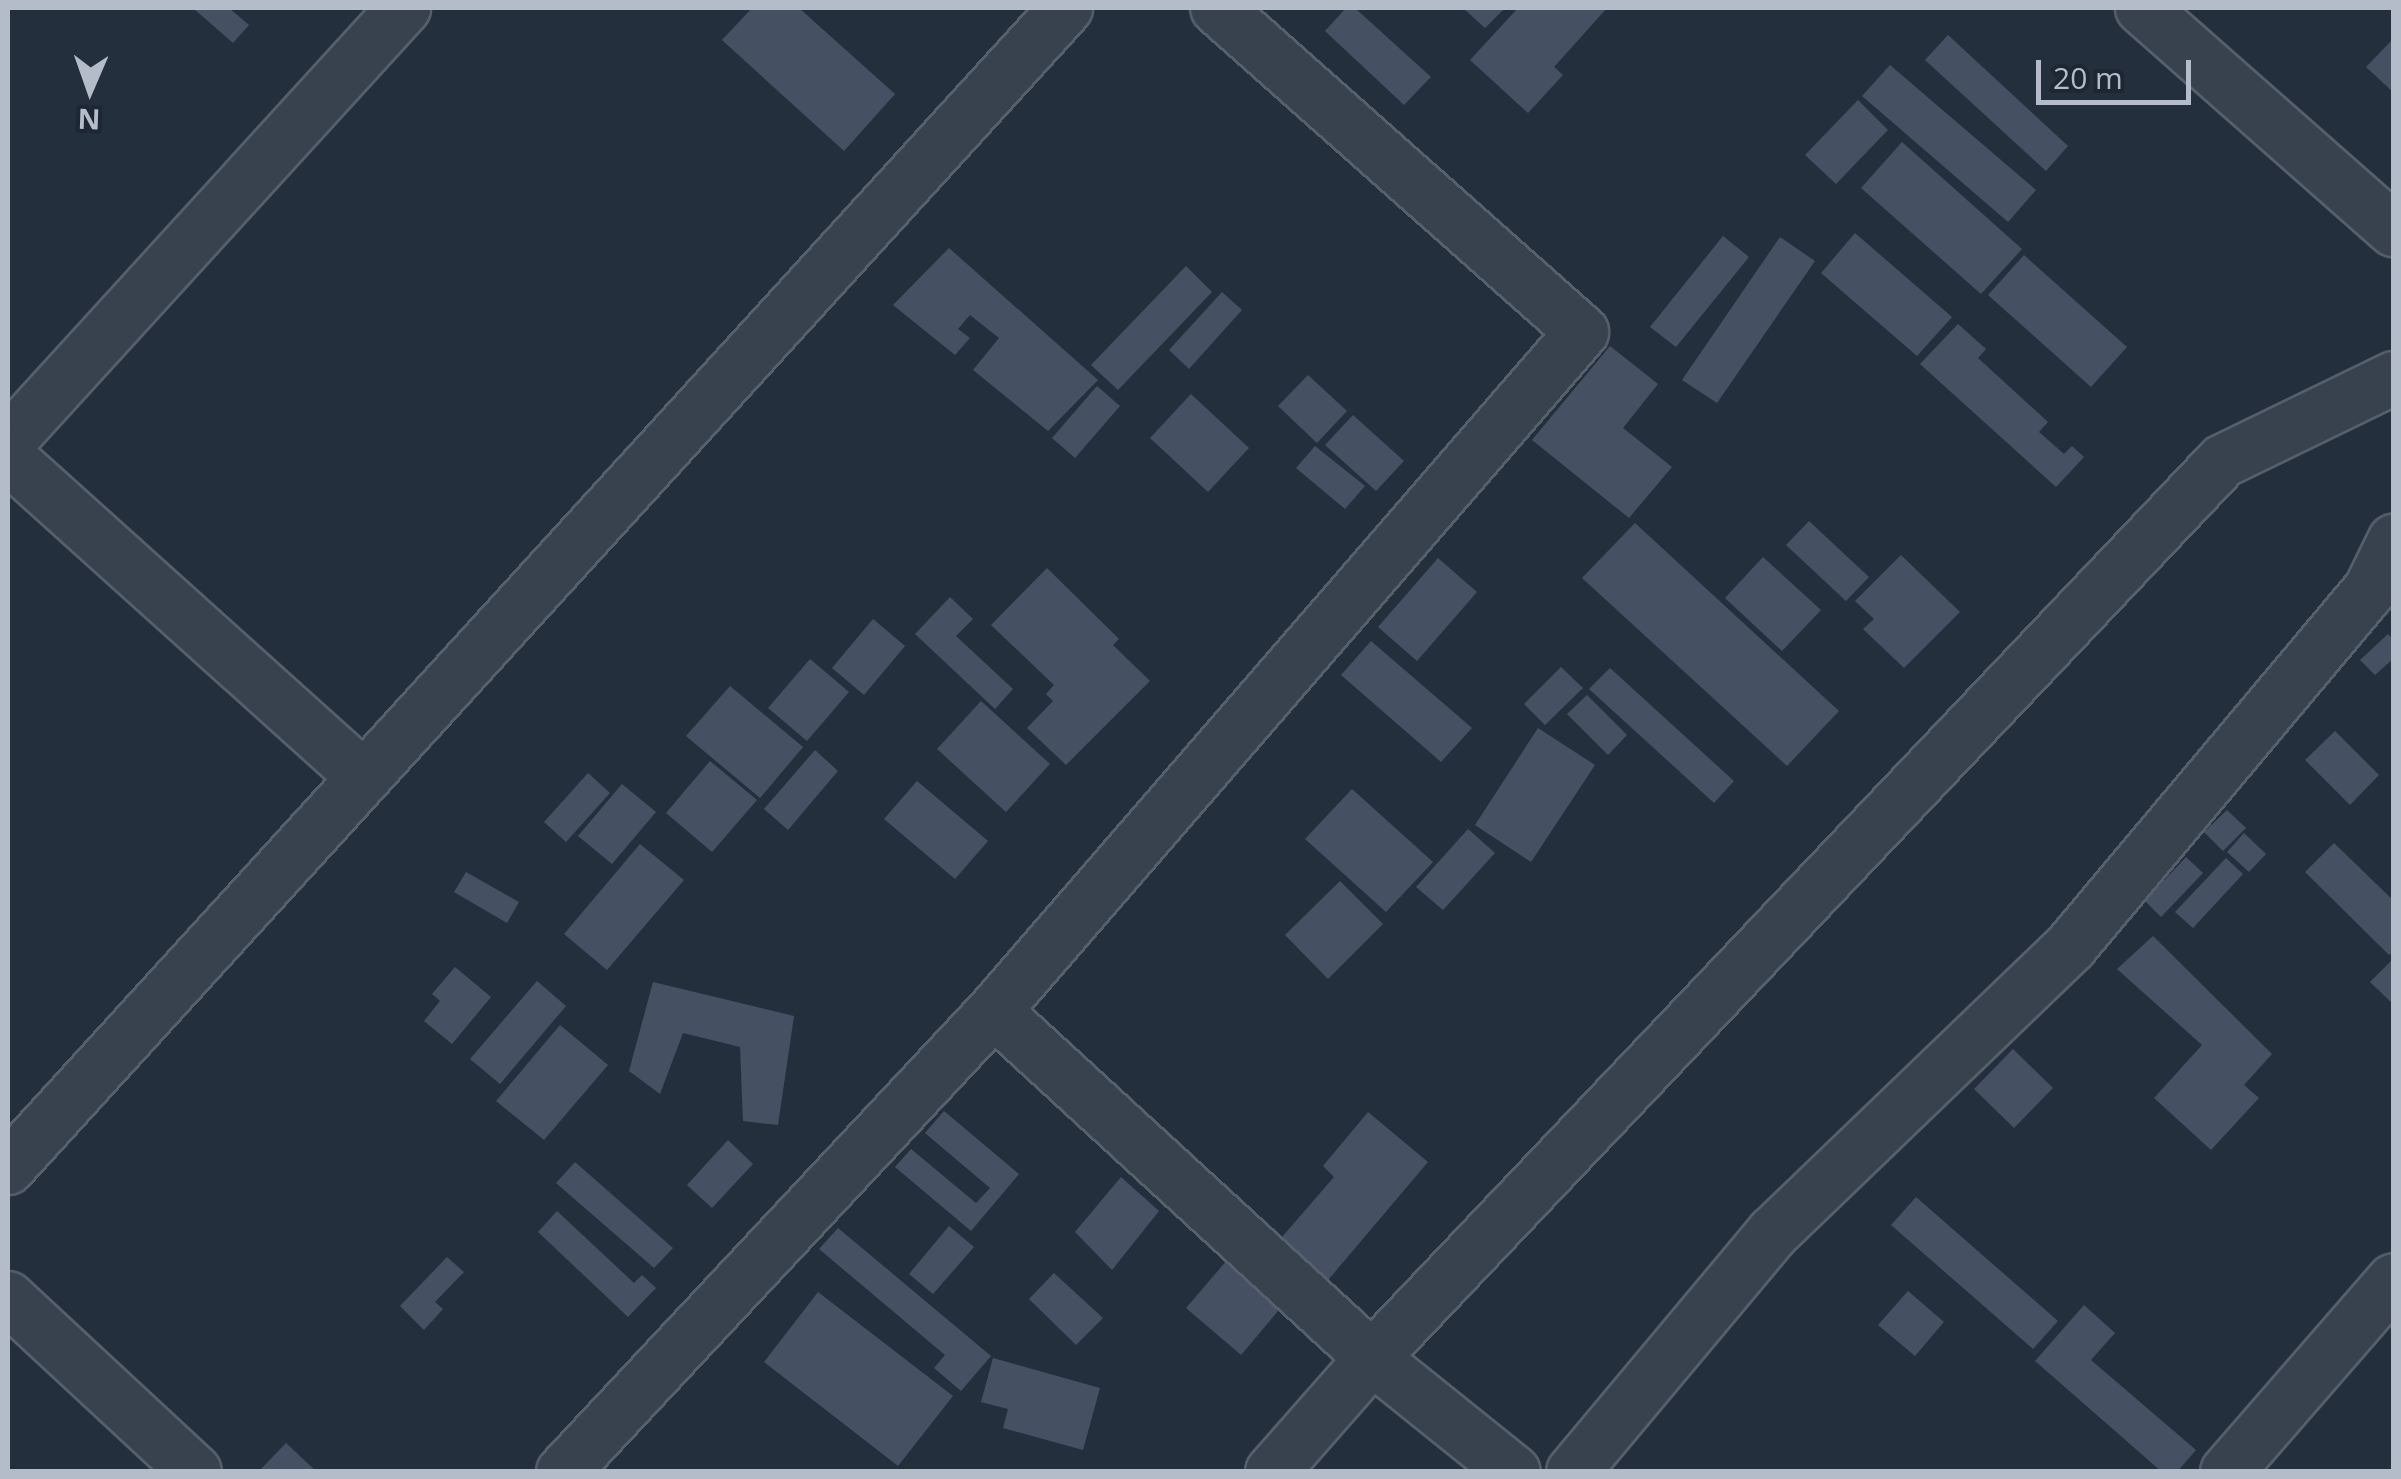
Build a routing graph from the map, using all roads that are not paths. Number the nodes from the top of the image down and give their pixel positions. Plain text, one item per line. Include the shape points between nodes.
1 (404, 8) edge
2 (1066, 8) edge
3 (1218, 8) edge
4 (2142, 8) edge
5 (2394, 230) edge
6 (2394, 378) edge
7 (8, 442) edge
8 (8, 457) edge
9 (2394, 541) edge
10 (362, 776) junction
11 (994, 1010) junction
12 (8, 1168) edge
13 (2394, 1280) edge
14 (8, 1298) edge
15 (1372, 1358) junction
16 (195, 1472) edge
17 (563, 1472) edge
18 (1272, 1472) edge
19 (1514, 1472) edge
20 (1573, 1472) edge
21 (2227, 1472) edge

1 - 7 street
2 - 10 street
3 - 11 street via 1582,332
4 - 5 street
6 - 15 street via 2224,460
8 - 10 street
9 - 20 street via 2370,590 2071,946 1772,1233
10 - 12 street
11 - 15 street
11 - 17 street
13 - 21 street
14 - 16 street
15 - 18 street
15 - 19 street

